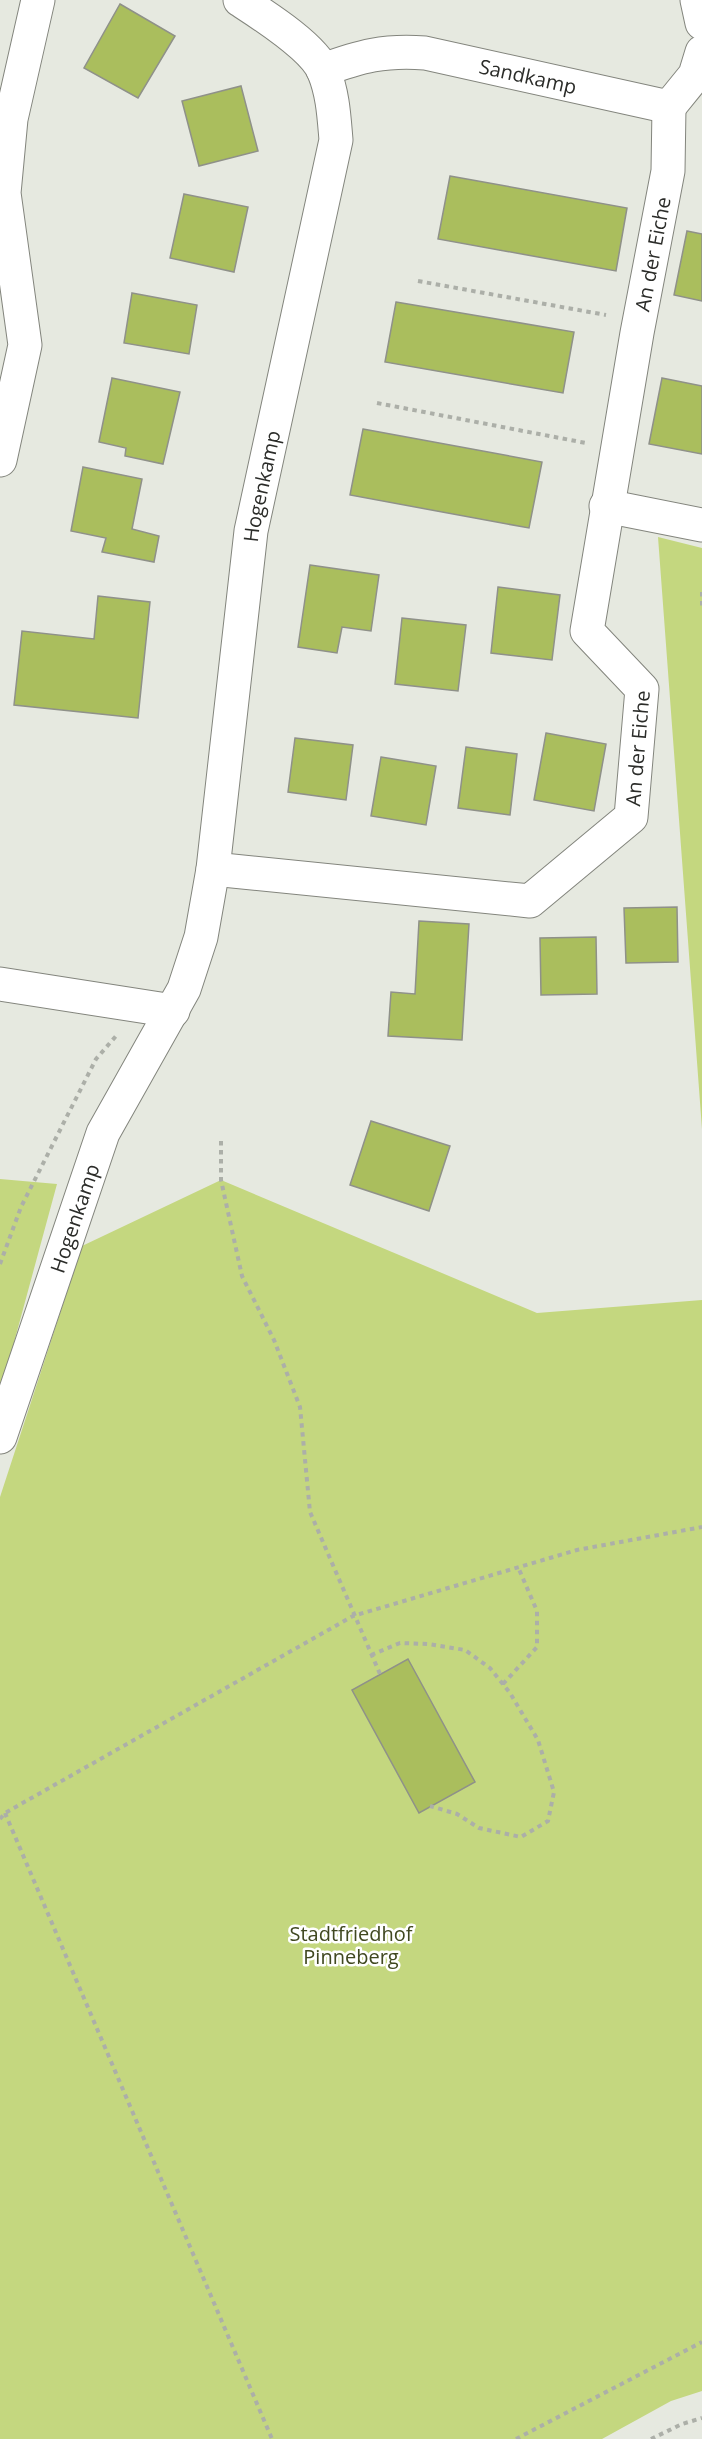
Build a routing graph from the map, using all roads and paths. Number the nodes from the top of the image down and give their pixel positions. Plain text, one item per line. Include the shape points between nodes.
1 (38, 0) edge
2 (240, 0) edge
3 (697, 0) edge
4 (702, 23) edge
5 (702, 52) edge
6 (323, 70) junction
7 (669, 107) junction
8 (418, 281) dead end
9 (639, 321) junction
10 (377, 403) dead end
11 (616, 448) junction
12 (0, 460) edge
13 (606, 506) junction
14 (702, 525) edge
15 (702, 592) edge
16 (702, 608) edge
17 (213, 868) junction
18 (0, 984) edge
19 (157, 1009) junction
20 (221, 1141) dead end
21 (0, 1264) edge
22 (0, 1437) edge
23 (702, 1527) edge
24 (518, 1567) junction
25 (353, 1616) junction
26 (371, 1655) junction
27 (380, 1674) dead end
28 (503, 1684) junction
29 (430, 1806) dead end
30 (5, 1813) junction
31 (0, 1819) edge
32 (702, 2342) edge
33 (702, 2418) edge
34 (272, 2439) edge
35 (516, 2439) edge
36 (651, 2439) edge

1 - 12 street via 11,119 4,193 25,345
2 - 6 street, Hogenkamp via 298,41
3 - 4 street
5 - 7 street via 695,75
6 - 7 street, Sandkamp via 390,51 425,53
6 - 17 street, Hogenkamp via 333,104 336,140 251,531
7 - 9 street, An der Eiche via 668,171
8 - 9 path
9 - 11 street, An der Eiche
10 - 11 path
11 - 13 street, An der Eiche
13 - 14 street
13 - 17 street, An der Eiche via 587,631 642,688 631,817 530,901
15 - 16 path
17 - 19 street, Hogenkamp via 201,937 184,989
18 - 19 street
19 - 21 path via 96,1059 21,1207
19 - 22 street, Hogenkamp via 103,1133
20 - 25 path via 221,1180 242,1276 274,1340 300,1407 310,1512
23 - 24 path via 577,1550
24 - 25 path
24 - 28 path via 537,1611 537,1647
25 - 26 path
25 - 30 path
26 - 27 path
26 - 28 path via 400,1643 465,1650 490,1668
28 - 29 path via 537,1740 555,1792 548,1821 521,1837 479,1828 458,1814
30 - 31 path
30 - 34 path
32 - 35 path
33 - 36 path

